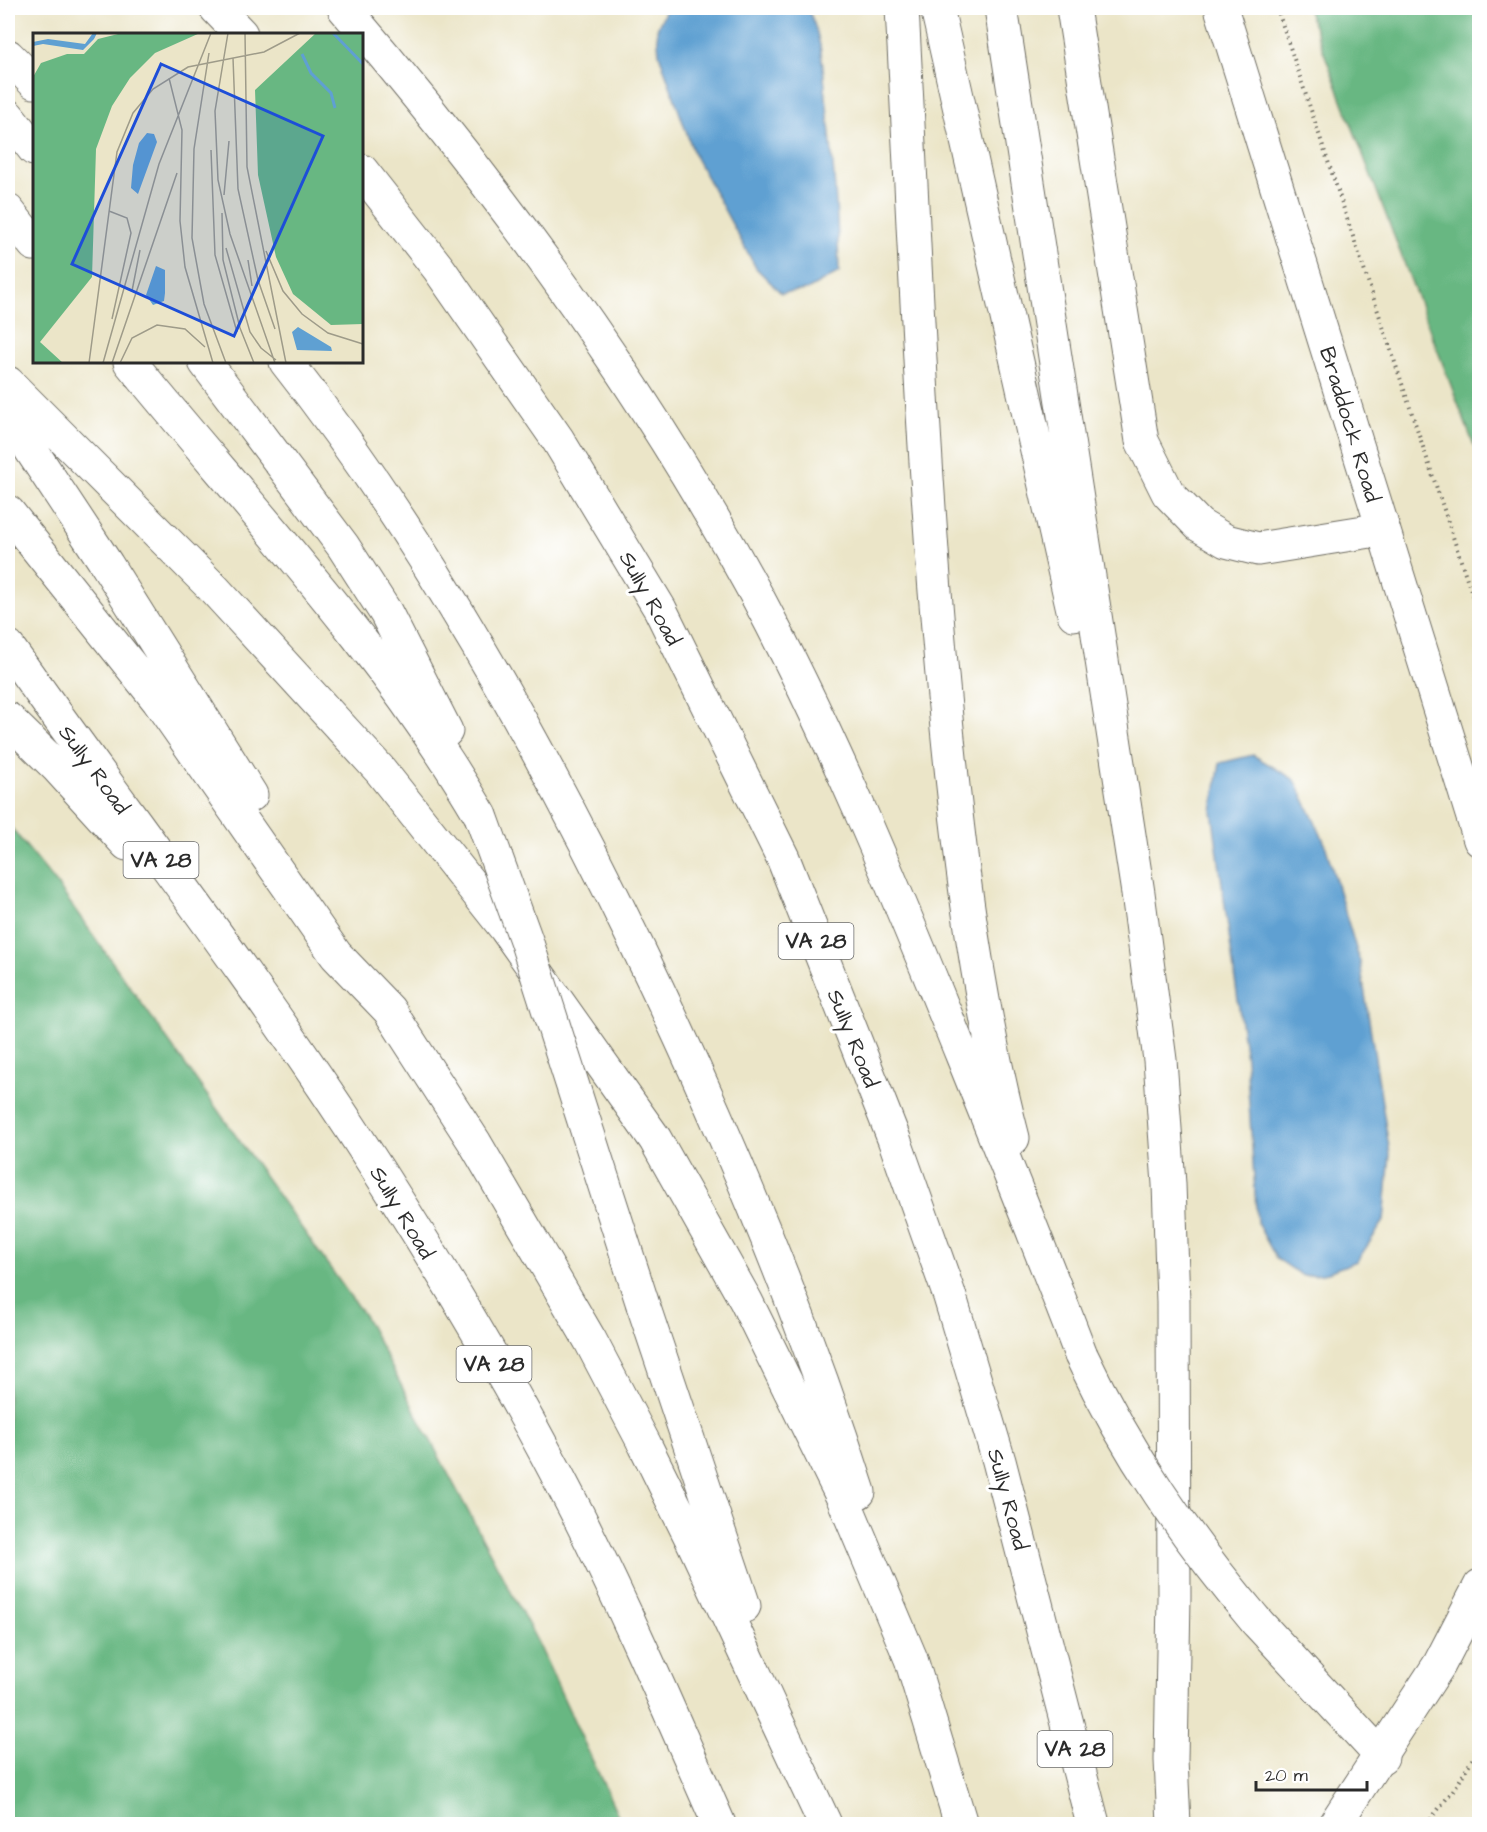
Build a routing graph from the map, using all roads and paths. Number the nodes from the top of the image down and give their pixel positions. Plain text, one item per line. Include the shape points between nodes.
1 (216, 8) edge
2 (344, 8) edge
3 (902, 8) edge
4 (937, 8) edge
5 (1001, 8) edge
6 (1073, 8) edge
7 (1221, 8) edge
8 (1277, 8) edge
9 (240, 33) edge
10 (8, 56) edge
11 (33, 81) edge
12 (8, 116) edge
13 (33, 149) edge
14 (363, 172) edge
15 (8, 211) edge
16 (33, 243) edge
17 (131, 363) edge
18 (206, 363) edge
19 (287, 363) edge
20 (8, 383) edge
21 (8, 415) edge
22 (8, 512) edge
23 (1383, 530) junction
24 (1479, 618) edge
25 (8, 647) edge
26 (8, 719) edge
27 (481, 816) junction
28 (1479, 840) edge
29 (1138, 893) junction
30 (389, 1010) junction
31 (313, 1074) junction
32 (1044, 1259) junction
33 (1479, 1586) edge
34 (911, 1659) junction
35 (1479, 1746) edge
36 (1382, 1757) junction
37 (820, 1812) edge
38 (719, 1824) edge
39 (961, 1824) edge
40 (1094, 1824) edge
41 (1174, 1824) edge
42 (1335, 1824) edge
43 (1427, 1824) edge

1 - 9 main road
2 - 32 main road via 432,110 567,291 660,430 757,597 867,827
3 - 32 main road via 933,576 952,795 981,994
4 - 29 main road
5 - 29 main road
6 - 23 main road via 1142,441 1168,494 1199,525 1226,541 1258,549
7 - 23 main road, Braddock Road
8 - 24 path
10 - 11 main road
12 - 13 main road
14 - 40 main road, Sully Road / VA 28 via 439,269 558,440 660,609 783,858 894,1139 950,1297 999,1461
15 - 16 main road
17 - 27 main road via 376,660 450,764
18 - 27 main road via 343,546 401,640 454,748
19 - 34 main road via 420,554 508,699 597,863 676,1026 739,1170 815,1365 850,1462
20 - 34 main road via 215,590 380,770 506,929 614,1078 678,1178 797,1401
21 - 30 main road via 232,766 352,941
22 - 30 main road via 158,699 336,955
23 - 28 main road, Braddock Road
25 - 31 main road, Sully Road / VA 28
26 - 31 main road via 125,842
27 - 37 main road, bridge via 526,940 750,1625
29 - 41 main road via 1160,1060 1169,1184 1173,1302
30 - 37 main road via 475,1143 590,1340 693,1542
31 - 38 main road, Sully Road / VA 28 via 360,1143 477,1335 568,1498 614,1588
32 - 36 main road, bridge via 1104,1403 1156,1491 1256,1621
33 - 36 main road via 1439,1665
34 - 39 main road
35 - 43 path via 1457,1785
36 - 42 main road

